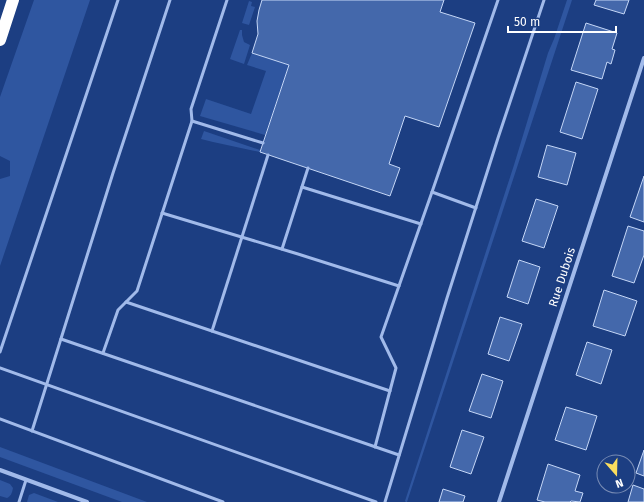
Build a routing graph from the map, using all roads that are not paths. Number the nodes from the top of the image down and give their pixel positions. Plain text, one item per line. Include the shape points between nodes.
1 (13, 0) edge
2 (118, 0) edge
3 (170, 0) edge
4 (227, 0) edge
5 (498, 0) edge
6 (544, 0) edge
7 (0, 40) edge
8 (644, 58) edge
9 (192, 121) junction
10 (263, 143) dead end
11 (268, 155) dead end
12 (308, 168) dead end
13 (302, 187) junction
14 (432, 192) junction
15 (476, 208) junction
16 (162, 213) junction
17 (421, 224) junction
18 (242, 237) junction
19 (282, 249) junction
20 (399, 286) junction
21 (126, 302) junction
22 (212, 331) junction
23 (61, 339) junction
24 (0, 352) edge
25 (103, 353) junction
26 (0, 368) edge
27 (47, 385) junction
28 (390, 391) junction
29 (0, 419) edge
30 (32, 431) junction
31 (375, 447) junction
32 (399, 455) junction
33 (0, 470) edge
34 (26, 480) junction
35 (19, 502) edge
36 (87, 502) edge
37 (223, 502) edge
38 (376, 502) edge
39 (385, 502) edge
40 (500, 502) edge

1 - 7 highway
2 - 24 lane
3 - 23 lane
4 - 9 lane via 191,109
5 - 14 lane
6 - 15 lane
8 - 40 street, Rue Dubois
9 - 10 lane
9 - 16 lane
11 - 18 lane
12 - 13 lane
13 - 17 lane
13 - 19 lane
14 - 15 lane
14 - 17 lane
15 - 32 lane
16 - 18 lane
16 - 21 lane via 137,291
17 - 20 lane
18 - 19 lane
18 - 22 lane
19 - 20 lane
20 - 28 lane via 381,337 396,368
21 - 22 lane
21 - 25 lane via 118,310
22 - 28 lane
23 - 25 lane
23 - 27 lane
25 - 31 lane
26 - 27 lane
27 - 30 lane
27 - 38 lane
28 - 31 lane
29 - 30 lane
30 - 37 lane
31 - 32 lane
32 - 39 lane
33 - 34 street
34 - 35 lane
34 - 36 street

